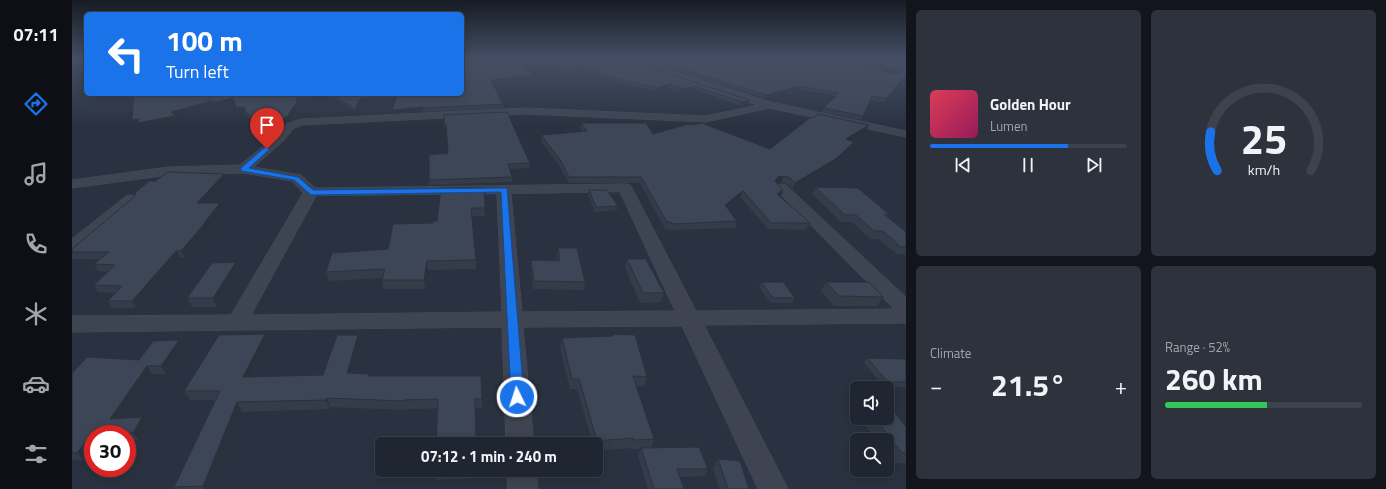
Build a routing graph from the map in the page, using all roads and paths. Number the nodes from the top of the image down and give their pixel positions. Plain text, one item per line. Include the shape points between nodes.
1 (694, 81) edge
2 (769, 105) junction
3 (906, 134) edge
4 (243, 169) junction
5 (72, 184) edge
6 (781, 188) edge
7 (504, 190) junction
8 (311, 192) junction
9 (131, 199) edge
10 (72, 247) edge
11 (906, 309) edge
12 (906, 316) edge
13 (689, 318) junction
14 (512, 320) junction
15 (237, 322) junction
16 (72, 324) edge
17 (520, 437) edge
18 (522, 477) edge
19 (523, 489) edge
20 (773, 489) edge

1 - 2 street
2 - 3 street
2 - 4 street via 706,119 526,111 302,122 290,126 279,139
4 - 5 street via 169,171
4 - 8 street via 296,178
6 - 11 street
7 - 8 street
7 - 13 street via 625,188
7 - 14 street
8 - 15 street
9 - 10 street
12 - 13 street
13 - 14 street
13 - 20 street
14 - 15 street
14 - 17 street
15 - 16 street
18 - 19 street

